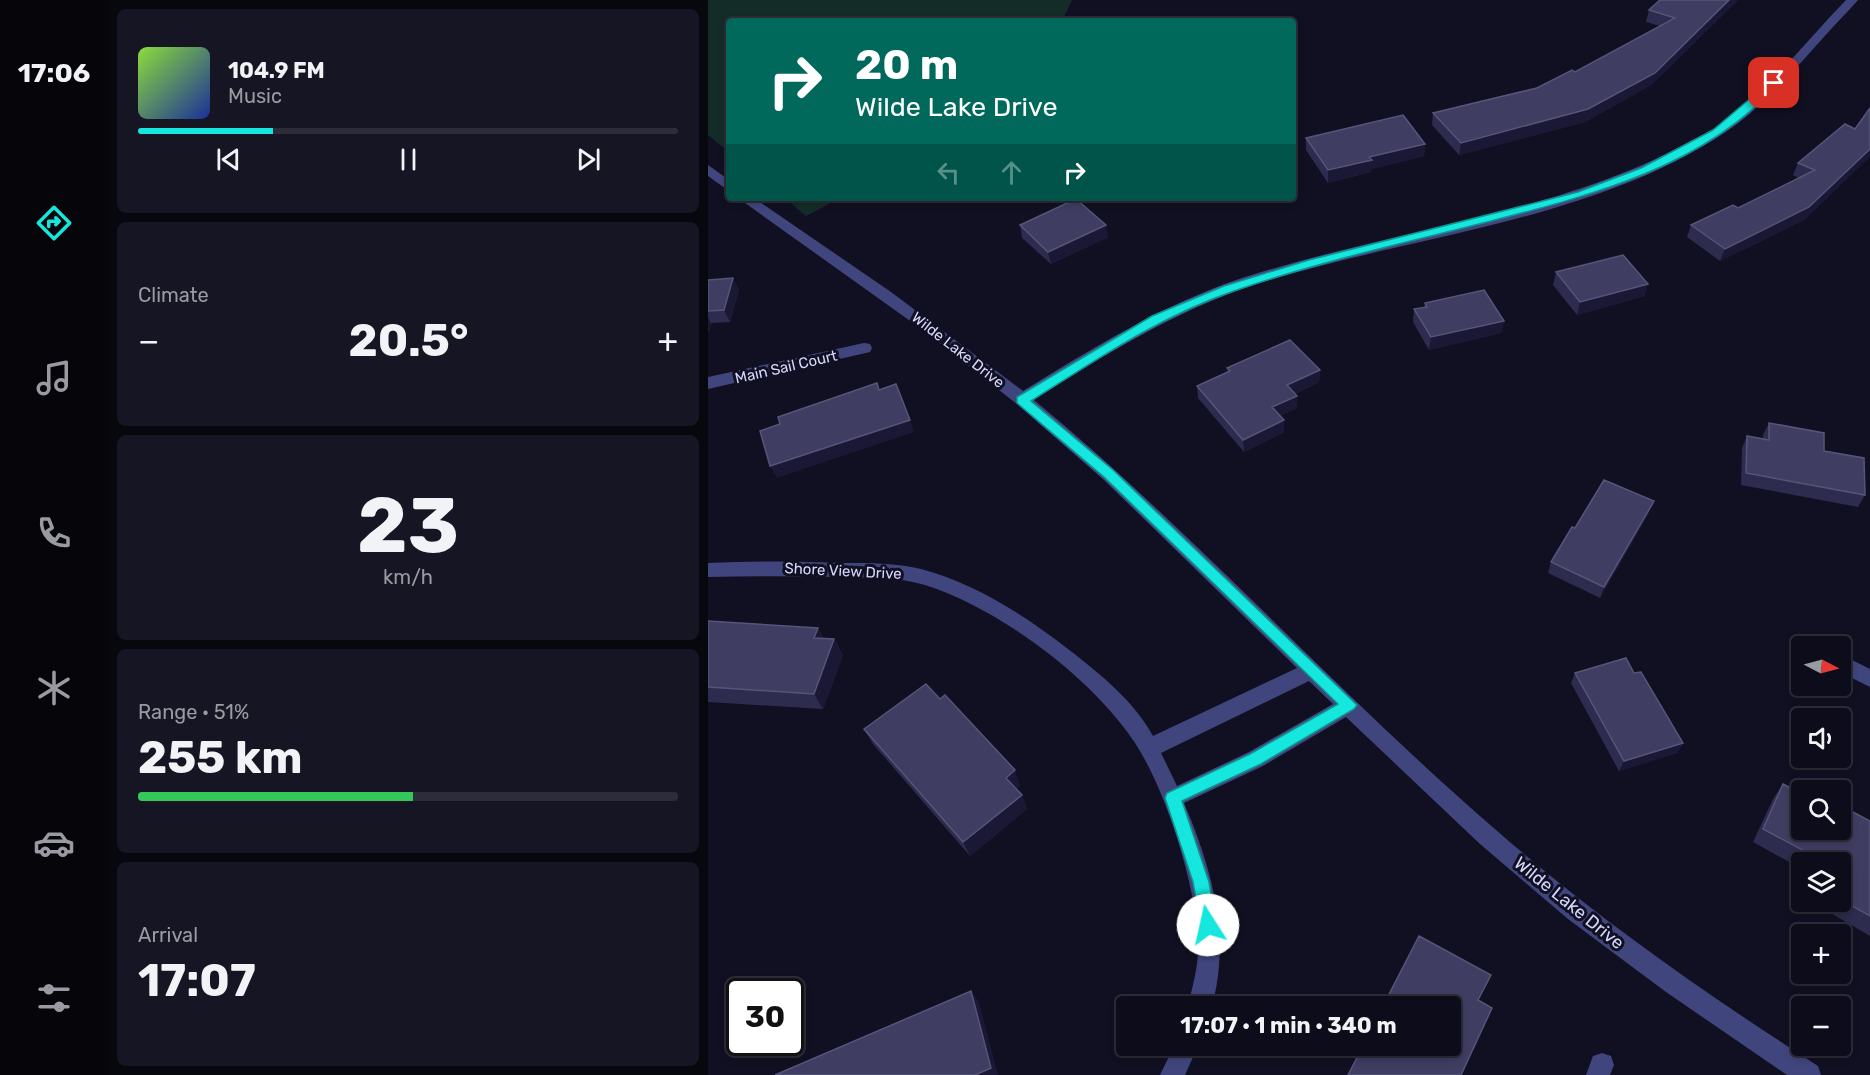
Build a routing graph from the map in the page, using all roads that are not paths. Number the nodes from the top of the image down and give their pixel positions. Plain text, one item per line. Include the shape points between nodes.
1 (1852, 0) edge
2 (708, 169) edge
3 (726, 184) edge
4 (749, 201) edge
5 (864, 348) dead end
6 (708, 383) edge
7 (1022, 400) junction
8 (708, 570) edge
9 (1851, 668) edge
10 (1312, 670) junction
11 (1870, 679) edge
12 (1349, 705) junction
13 (1148, 748) junction
14 (1173, 798) junction
15 (1202, 996) edge
16 (1181, 1056) edge
17 (1172, 1075) edge
18 (1809, 1075) edge

1 - 7 street via 1749,107 1716,133 1671,159 1582,194 1309,264 1209,296 1137,329
2 - 3 street
4 - 7 street, Wilde Lake Drive via 884,292
5 - 6 street, Main Sail Court
7 - 10 street, Wilde Lake Drive via 1108,473
8 - 13 street, Shore View Drive via 773,567 898,571 934,581 995,609 1059,653 1114,703 1139,731
9 - 11 street
10 - 12 street, Wilde Lake Drive
10 - 13 street
12 - 14 street via 1256,759
12 - 18 street, Wilde Lake Drive via 1544,885 1695,1002
13 - 14 street, Shore View Drive
14 - 15 street, Shore View Drive via 1201,882 1208,925 1209,967
16 - 17 street

